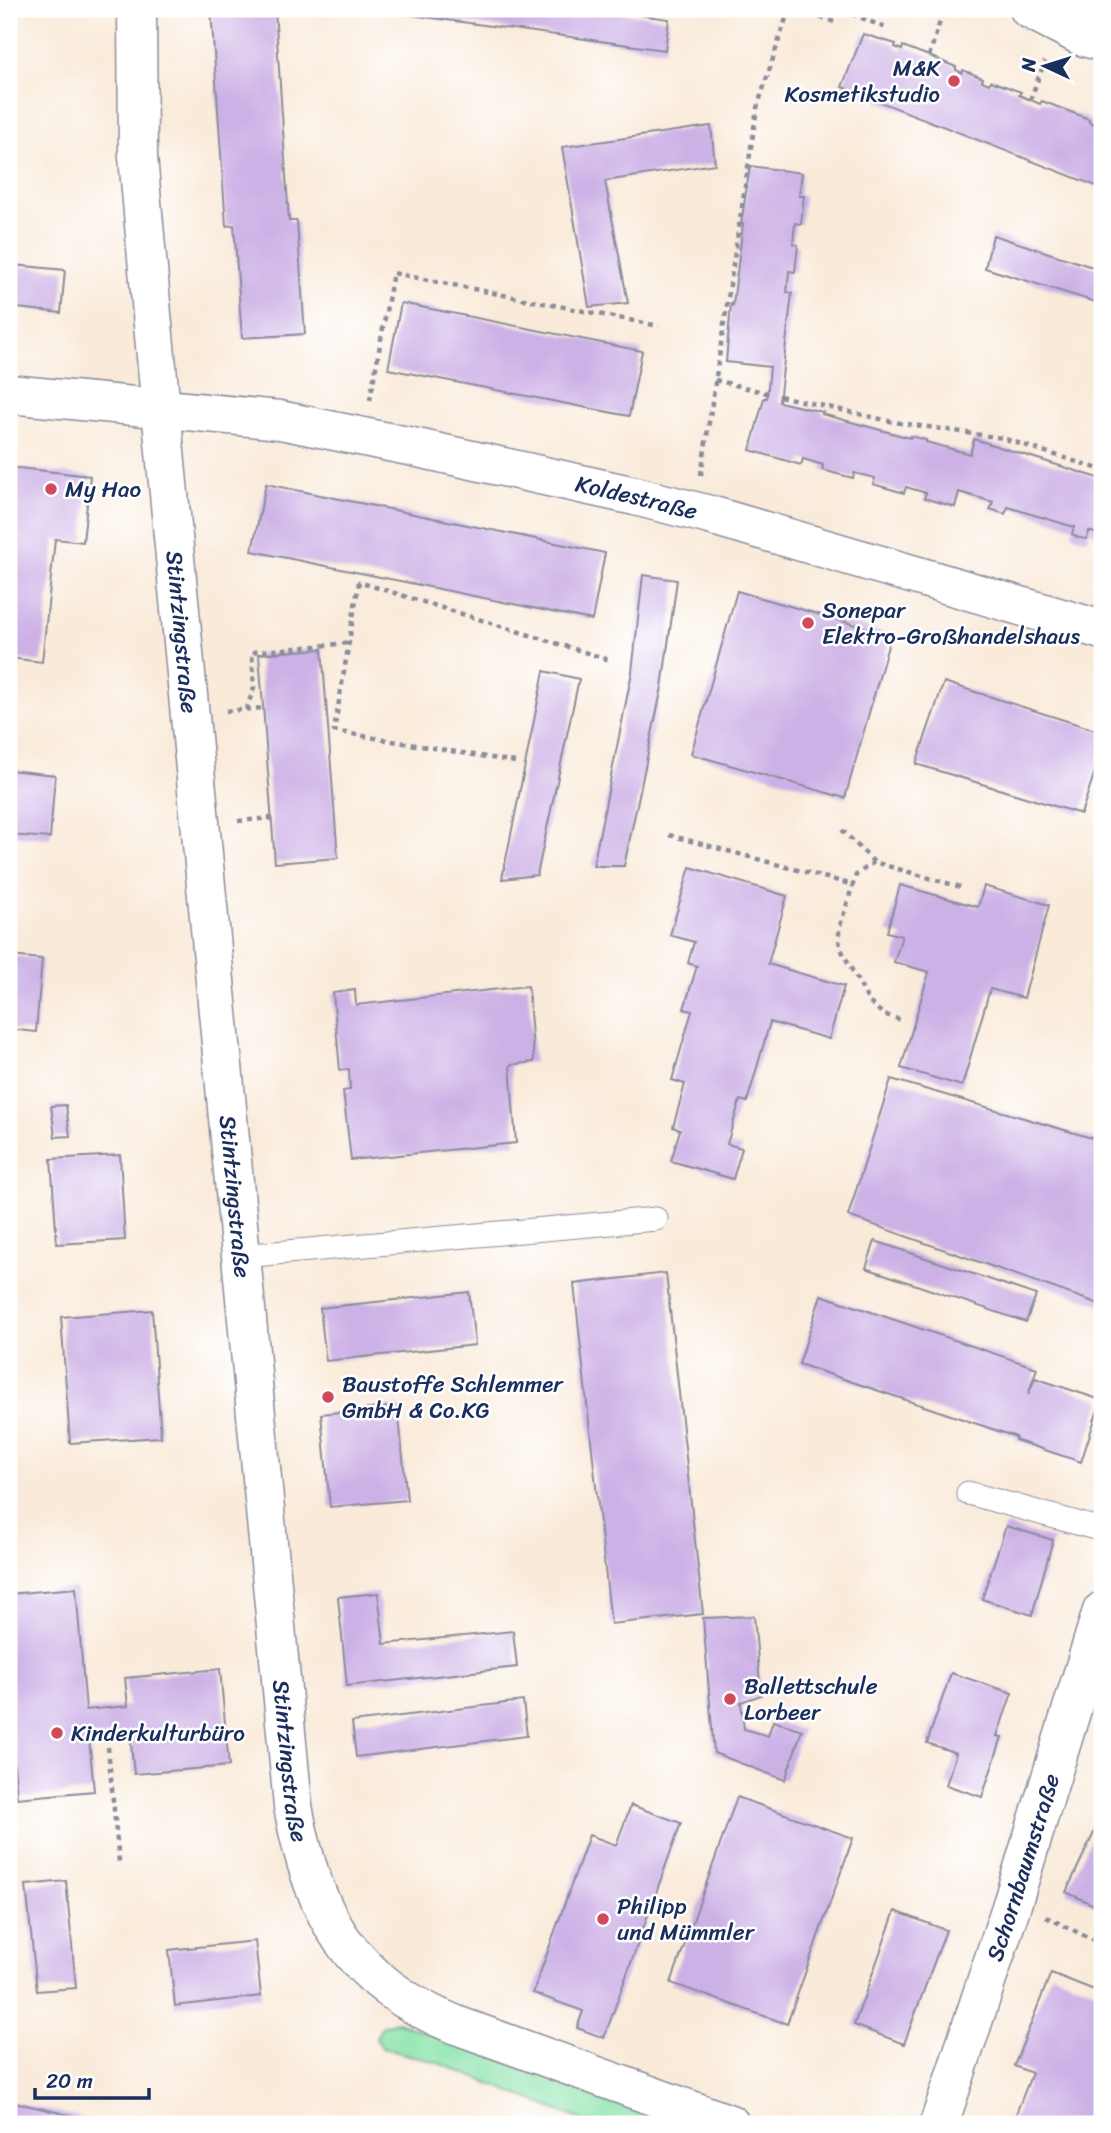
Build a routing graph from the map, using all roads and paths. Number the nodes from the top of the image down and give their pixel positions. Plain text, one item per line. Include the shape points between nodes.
1 (137, 9) edge
2 (790, 9) edge
3 (944, 9) edge
4 (1029, 9) edge
5 (852, 14) dead end
6 (835, 22) dead end
7 (886, 28) dead end
8 (1102, 41) edge
9 (929, 56) dead end
10 (659, 326) dead end
11 (715, 380) junction
12 (767, 393) dead end
13 (9, 394) edge
14 (780, 396) dead end
15 (162, 409) junction
16 (368, 411) dead end
17 (1102, 470) edge
18 (699, 486) dead end
19 (1102, 630) edge
20 (348, 643) junction
21 (610, 660) dead end
22 (246, 710) dead end
23 (515, 762) dead end
24 (842, 830) dead end
25 (669, 835) dead end
26 (874, 862) junction
27 (852, 886) junction
28 (964, 888) dead end
29 (904, 1021) dead end
30 (656, 1219) dead end
31 (242, 1256) junction
32 (968, 1493) dead end
33 (1102, 1530) edge
34 (1102, 1611) edge
35 (107, 1737) dead end
36 (119, 1862) dead end
37 (1013, 1901) junction
38 (1102, 1944) edge
39 (730, 2124) edge
40 (939, 2124) edge

1 - 15 street, Stintzingstraße via 138,157
2 - 6 path
2 - 11 path via 757,108
3 - 9 path
4 - 8 street
5 - 7 path
10 - 16 path via 393,273
11 - 12 path
11 - 18 path
13 - 15 street, Koldestraße
14 - 17 path via 894,422 1002,438
15 - 19 street, Koldestraße via 280,420 635,496
15 - 31 street, Stintzingstraße
20 - 21 path via 359,582
20 - 22 path via 252,652 254,688
20 - 23 path via 334,731
24 - 26 path
25 - 27 path
26 - 27 path via 856,875
26 - 28 path
27 - 29 path via 838,942 869,1002 883,1014
30 - 31 lane
31 - 39 street, Stintzingstraße via 293,1806 319,1902 356,1961 388,1990 429,2014
32 - 33 lane
34 - 37 street, Schornbaumstraße
35 - 36 path
37 - 38 path
37 - 40 street, Schornbaumstraße

